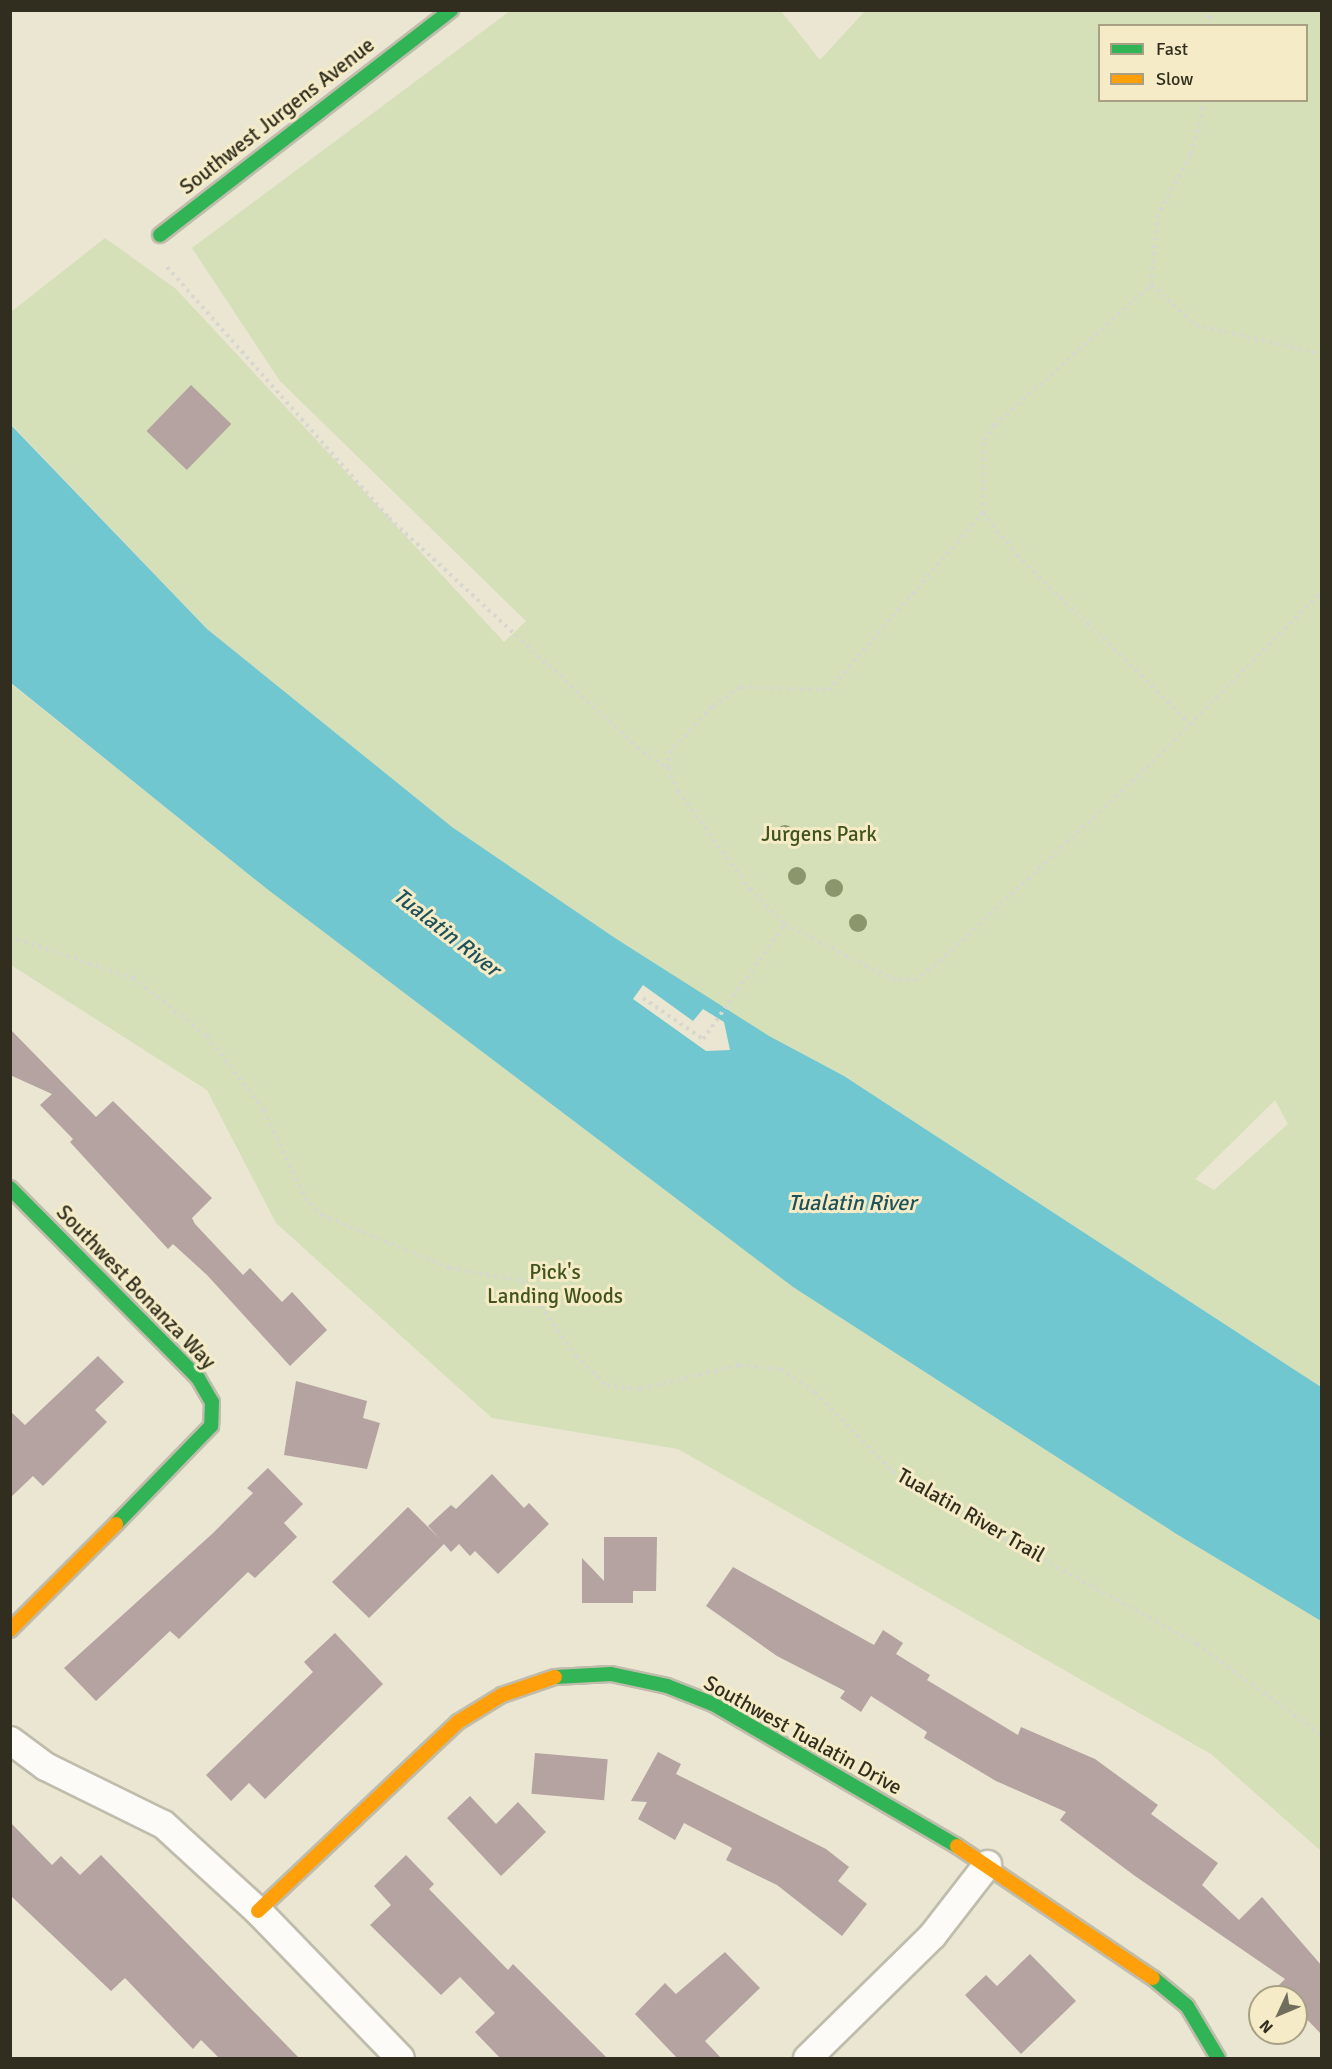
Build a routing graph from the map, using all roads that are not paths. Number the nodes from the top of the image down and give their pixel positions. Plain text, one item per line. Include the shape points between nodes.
1 (451, 10) edge
2 (160, 235) road end
3 (10, 1188) edge
4 (10, 1629) edge
5 (10, 1740) edge
6 (987, 1864) junction
7 (258, 1911) junction
8 (400, 2058) edge
9 (807, 2058) edge
10 (1218, 2058) edge

1 - 2 street, Southwest Jurgens Avenue
3 - 4 street, Southwest Bonanza Way via 198,1378 212,1402 211,1426 188,1453
5 - 7 street via 45,1766 163,1824
6 - 7 street, Southwest Tualatin Drive via 713,1704 667,1686 612,1674 555,1677 502,1695 458,1722
6 - 9 street via 932,1935
6 - 10 street, Southwest Tualatin Drive via 1169,1989 1187,2006
7 - 8 street

